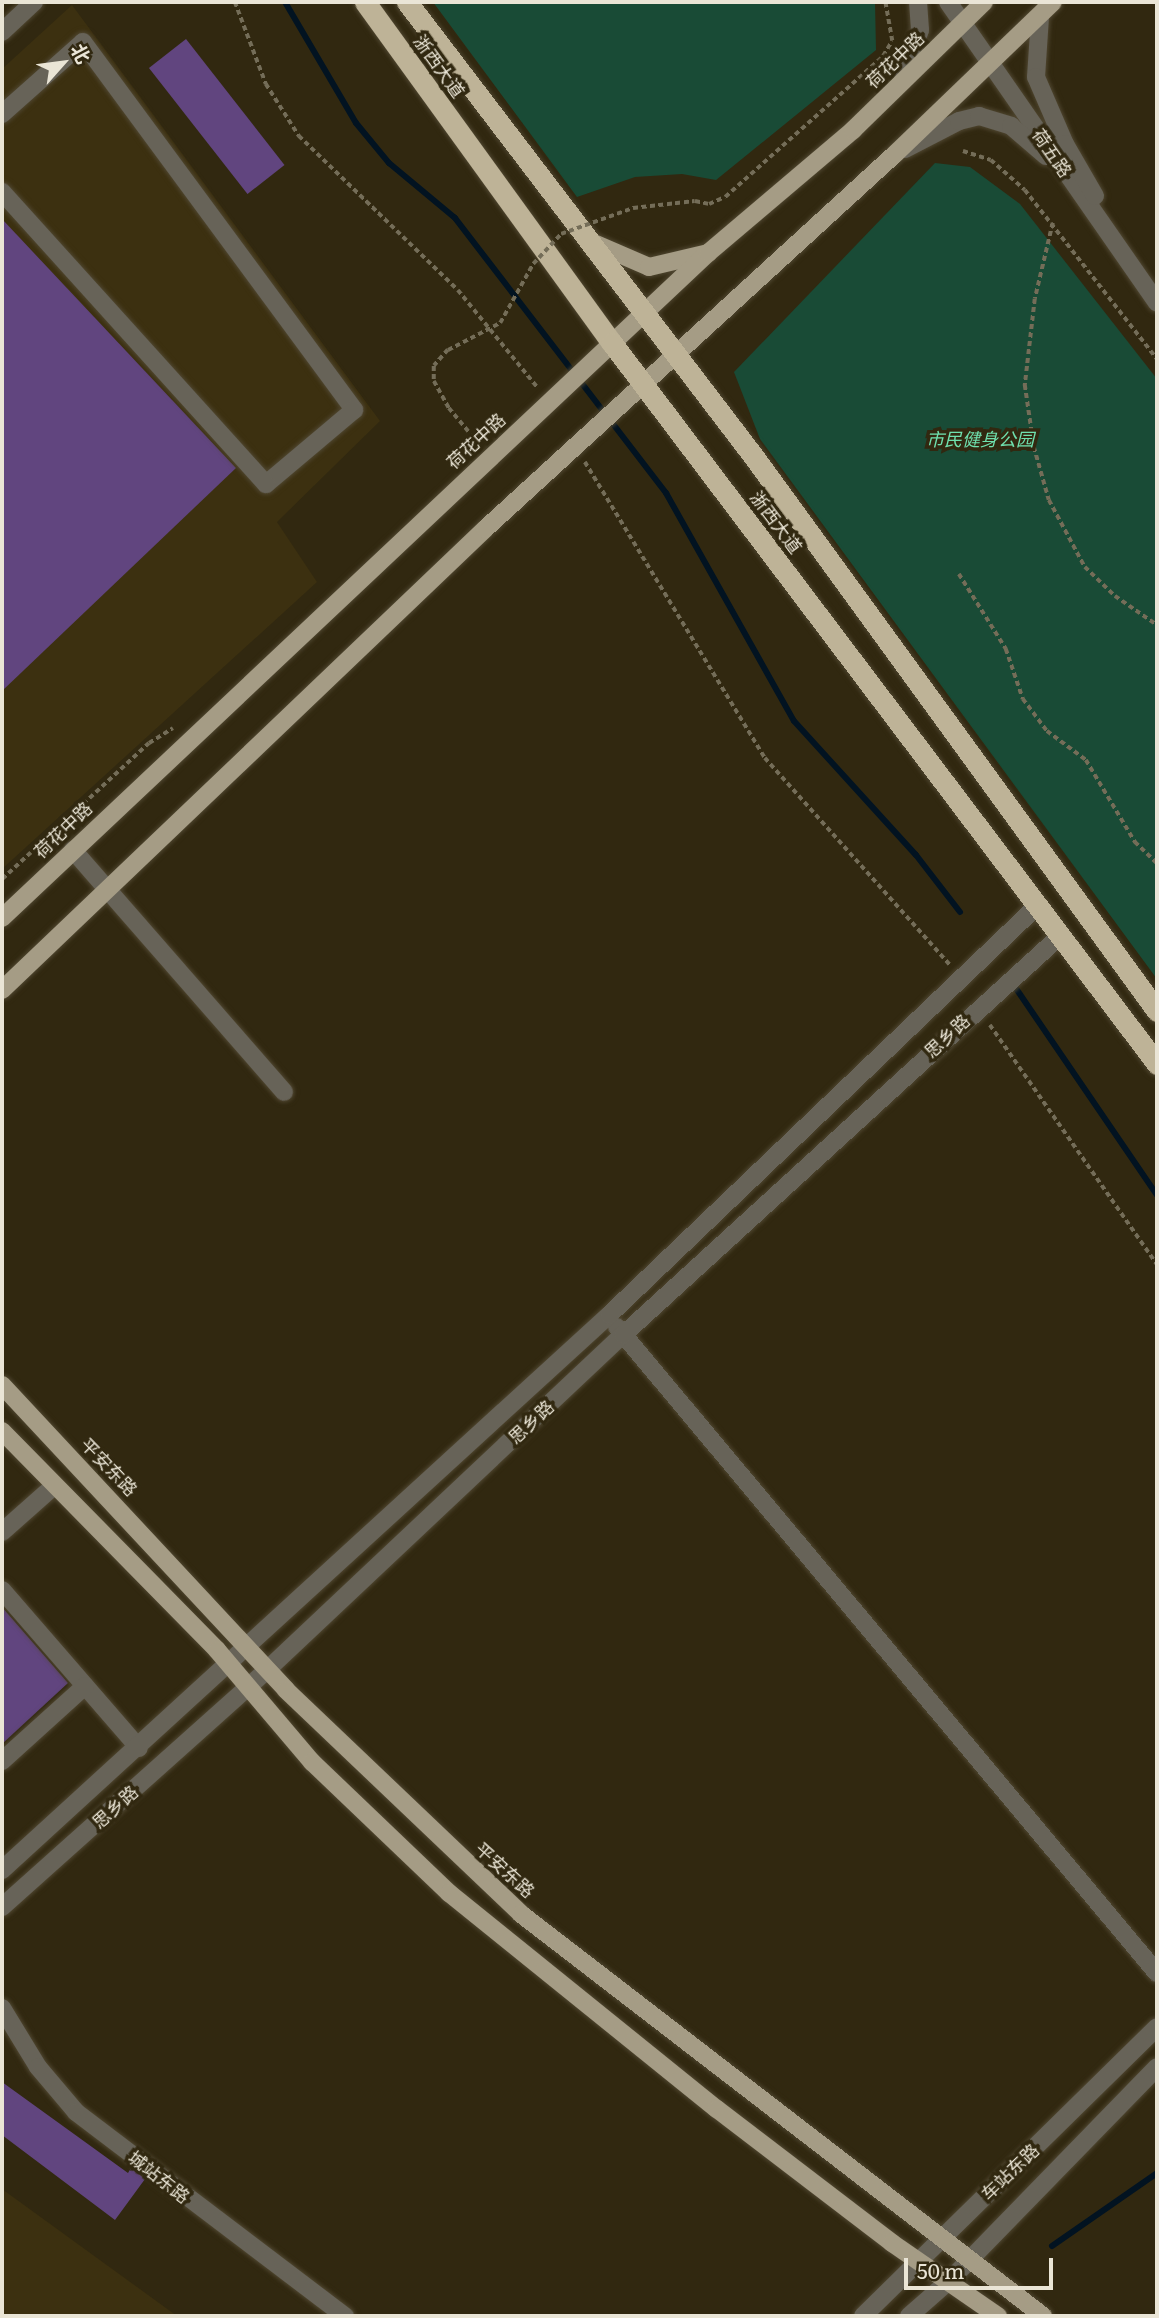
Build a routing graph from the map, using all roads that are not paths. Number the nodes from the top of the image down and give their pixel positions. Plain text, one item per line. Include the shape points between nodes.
1 (34, 2) edge
2 (365, 2) edge
3 (407, 2) edge
4 (918, 2) edge
5 (948, 2) edge
6 (984, 2) edge
7 (1053, 2) edge
8 (1040, 17) junction
9 (962, 23) junction
10 (2, 32) edge
11 (990, 64) junction
12 (901, 85) junction
13 (2, 114) edge
14 (895, 154) junction
15 (1068, 177) junction
16 (2, 192) edge
17 (588, 240) junction
18 (1124, 252) junction
19 (708, 253) junction
20 (1157, 303) edge
21 (644, 313) junction
22 (612, 343) junction
23 (676, 356) junction
24 (644, 385) junction
25 (72, 850) junction
26 (109, 889) junction
27 (1037, 906) junction
28 (2, 918) edge
29 (1060, 936) junction
30 (2, 990) edge
31 (1157, 1011) edge
32 (1157, 1063) edge
33 (284, 1092) dead end
34 (609, 1315) junction
35 (623, 1335) junction
36 (2, 1385) edge
37 (2, 1431) edge
38 (54, 1486) junction
39 (2, 1532) edge
40 (2, 1590) edge
41 (248, 1647) junction
42 (230, 1665) junction
43 (268, 1670) junction
44 (85, 1686) junction
45 (248, 1686) junction
46 (139, 1748) junction
47 (2, 1761) edge
48 (2, 1870) edge
49 (2, 1907) edge
50 (1157, 1973) edge
51 (2, 2008) edge
52 (1157, 2027) edge
53 (1157, 2067) edge
54 (940, 2240) junction
55 (919, 2261) junction
56 (968, 2261) junction
57 (948, 2281) junction
58 (345, 2316) edge
59 (863, 2316) edge
60 (909, 2316) edge
61 (998, 2316) edge
62 (1043, 2316) edge

1 - 10 street
2 - 22 highway, 浙西大道
3 - 17 highway, 浙西大道
4 - 12 street via 920,30
5 - 9 street, 荷五路
6 - 9 main road, 荷花中路
7 - 8 main road
8 - 11 main road
8 - 18 street via 1036,77 1046,105
9 - 11 street, 荷五路
9 - 12 main road, 荷花中路
11 - 14 main road
11 - 15 street, 荷五路
12 - 19 main road, 荷花中路
13 - 16 street via 83,42 354,410 266,484
14 - 15 street via 958,121 979,116 1011,126
14 - 23 main road
15 - 18 street, 荷五路
17 - 19 main road via 649,267
17 - 21 highway, 浙西大道
18 - 20 street, 荷五路
19 - 21 main road, 荷花中路
21 - 22 main road, 荷花中路
21 - 23 highway, 浙西大道
22 - 24 highway, 浙西大道
22 - 25 main road, 荷花中路
23 - 24 main road
23 - 31 highway, 浙西大道
24 - 26 main road
24 - 27 highway, 浙西大道
25 - 26 street
25 - 28 main road, 荷花中路
26 - 30 main road
26 - 33 street
27 - 29 highway, 浙西大道
27 - 34 street, 思乡路
29 - 32 highway, 浙西大道
29 - 35 street, 思乡路
34 - 35 street
34 - 41 street, 思乡路
35 - 43 street, 思乡路
35 - 50 street
36 - 41 main road, 平安东路
37 - 38 main road
38 - 39 street
38 - 42 main road
40 - 44 street
41 - 42 street, 思乡路
41 - 43 main road, 平安东路
42 - 45 main road
42 - 46 street, 思乡路
43 - 45 street, 思乡路
43 - 54 main road, 平安东路 via 393,1796 521,1914
44 - 46 street
44 - 47 street
45 - 49 street, 思乡路
45 - 55 main road via 312,1762 449,1893 576,1998
46 - 48 street, 思乡路
51 - 58 street, 城站东路 via 38,2067 76,2112
52 - 54 street, 车站东路
53 - 56 street, 车站东路
54 - 55 street, 车站东路
54 - 56 main road, 平安东路
55 - 57 main road
55 - 59 street, 车站东路
56 - 57 street, 车站东路
56 - 62 main road, 平安东路
57 - 60 street, 车站东路
57 - 61 main road

